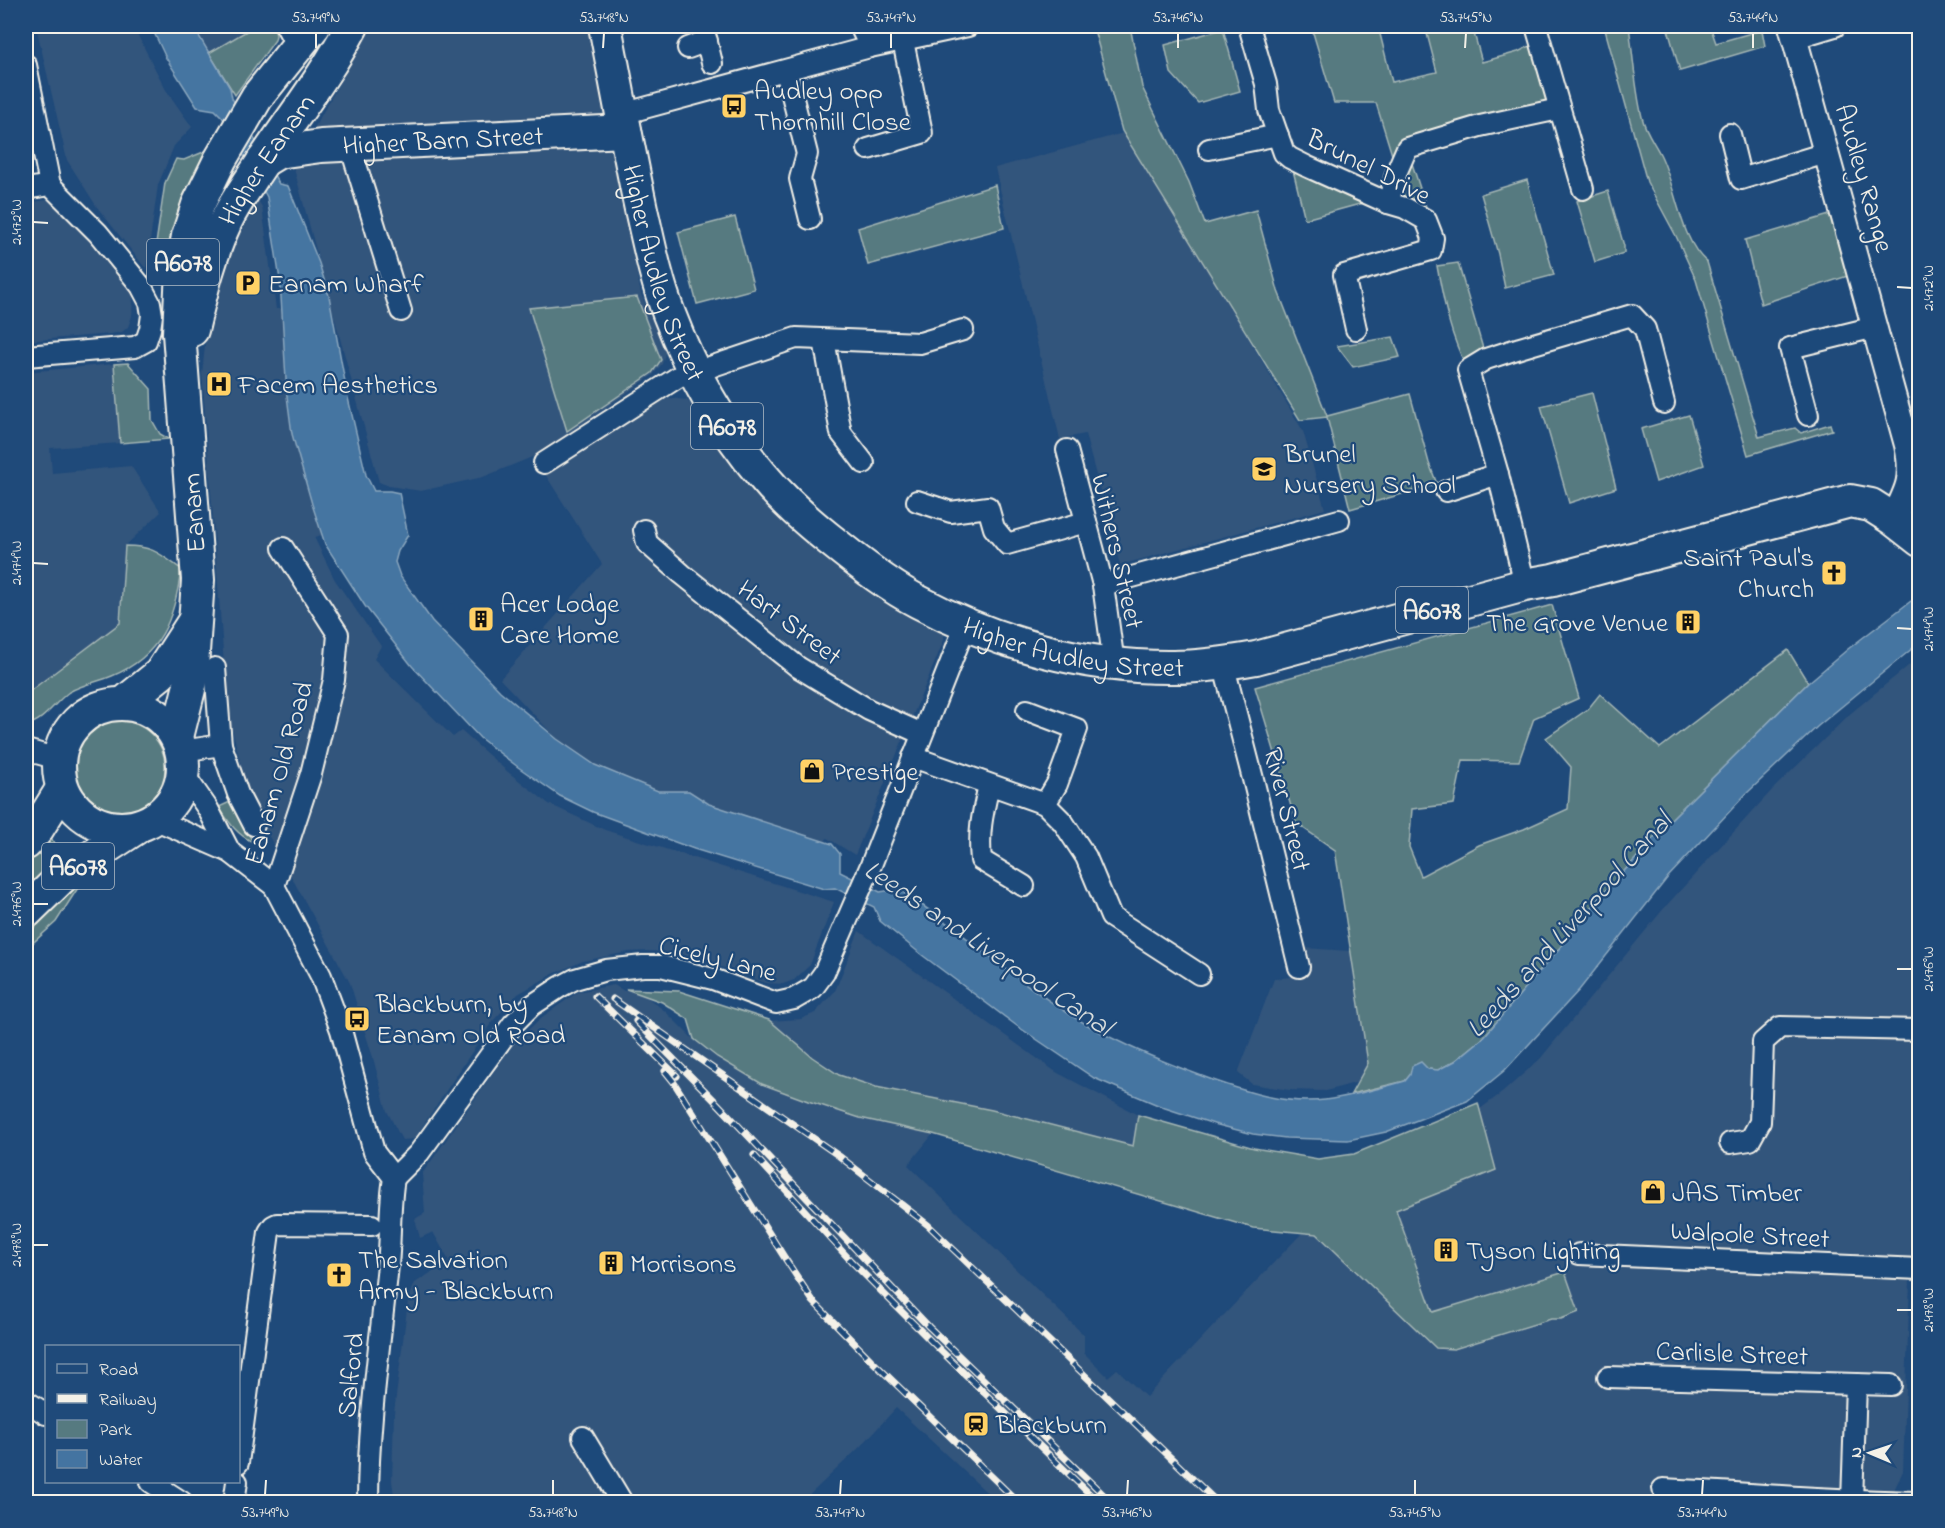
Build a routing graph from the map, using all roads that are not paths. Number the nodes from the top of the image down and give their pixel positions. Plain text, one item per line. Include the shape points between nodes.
1 (351, 26) edge
2 (605, 26) edge
3 (860, 26) edge
4 (968, 26) edge
5 (1249, 26) edge
6 (1536, 26) edge
7 (1835, 26) edge
8 (1793, 32) edge
9 (299, 33) edge
10 (705, 33) edge
11 (903, 41) junction
12 (870, 47) junction
13 (688, 48) dead end
14 (712, 63) dead end
15 (26, 65) edge
16 (278, 71) junction
17 (786, 71) junction
18 (1559, 109) junction
19 (623, 122) junction
20 (1730, 134) dead end
21 (1278, 135) junction
22 (299, 145) junction
23 (868, 149) dead end
24 (1209, 149) dead end
25 (1827, 153) junction
26 (50, 185) junction
27 (26, 189) edge
28 (1583, 189) dead end
29 (1388, 203) junction
30 (810, 219) dead end
31 (401, 312) dead end
32 (1875, 327) junction
33 (1356, 329) dead end
34 (963, 330) dead end
35 (824, 340) junction
36 (26, 356) edge
37 (182, 371) junction
38 (693, 371) junction
39 (1664, 403) dead end
40 (185, 406) joint
41 (1808, 415) dead end
42 (1067, 450) dead end
43 (544, 463) dead end
44 (864, 463) dead end
45 (1498, 474) junction
46 (1446, 491) dead end
47 (917, 501) dead end
48 (1893, 519) junction
49 (1339, 520) dead end
50 (1086, 522) junction
51 (644, 530) dead end
52 (1920, 540) edge
53 (283, 548) dead end
54 (1103, 585) junction
55 (1525, 585) junction
56 (194, 621) junction
57 (966, 624) junction
58 (1223, 663) junction
59 (1114, 664) junction
60 (215, 668) dead end
61 (124, 703) junction
62 (1027, 710) dead end
63 (922, 734) junction
64 (221, 745) junction
65 (26, 750) edge
66 (181, 754) junction
67 (913, 757) junction
68 (60, 774) junction
69 (989, 784) junction
70 (1045, 804) junction
71 (145, 824) junction
72 (254, 825) dead end
73 (26, 843) edge
74 (230, 852) junction
75 (274, 886) junction
76 (1024, 886) dead end
77 (26, 912) edge
78 (1299, 967) dead end
79 (1198, 974) dead end
80 (1920, 1030) edge
81 (1730, 1143) dead end
82 (394, 1178) junction
83 (372, 1225) dead end
84 (1579, 1254) dead end
85 (1920, 1269) edge
86 (1608, 1377) dead end
87 (1856, 1384) junction
88 (1891, 1385) dead end
89 (26, 1401) edge
90 (45, 1413) edge
91 (583, 1437) dead end
92 (240, 1448) edge
93 (152, 1483) edge
94 (237, 1483) edge
95 (1663, 1489) dead end
96 (1852, 1501) edge
97 (1920, 1502) edge
98 (182, 1503) edge
99 (234, 1503) edge
100 (368, 1503) edge
101 (622, 1503) edge

1 - 22 highway, Higher Eanam / A6078
2 - 19 highway, Higher Audley Street / A6078
3 - 12 street
4 - 11 street
5 - 21 street, Brunel Drive
6 - 18 street
7 - 8 street
8 - 25 street, Audley Range
9 - 16 highway, Higher Eanam / A6078
10 - 13 street
10 - 14 street
11 - 12 street
11 - 23 street via 922,133
12 - 17 street
15 - 26 street
16 - 22 highway via 280,99
16 - 37 highway, Higher Eanam / A6078 via 257,97 220,160 188,236 179,305
17 - 19 street
17 - 30 street via 807,154 800,179
18 - 28 street
18 - 29 street via 1480,126 1407,148
19 - 22 highway, Higher Barn Street
19 - 38 highway, Higher Audley Street / A6078 via 657,280
20 - 25 street via 1741,179
21 - 24 street
21 - 29 street, Brunel Drive via 1284,153 1290,158
22 - 31 street
22 - 37 highway, Higher Eanam / A6078 via 244,191 226,220 198,304
25 - 32 street, Audley Range
26 - 27 street
26 - 36 street via 99,233 141,286 150,303 151,322 146,341 135,347
29 - 33 street, Brunel Drive via 1426,219 1433,238 1431,250 1344,275
32 - 41 street via 1790,348
32 - 48 street, Audley Range via 1910,462 1911,477
34 - 35 street via 920,343
35 - 38 street via 796,338
35 - 44 street via 841,433
37 - 40 highway, Higher Eanam / A6078
38 - 43 street
38 - 57 highway, Higher Audley Street / A6078 via 735,439 792,508 887,582 918,602
39 - 45 street via 1645,329 1632,315 1486,359 1468,370
40 - 56 highway, Eanam / A6078 via 198,580
42 - 50 street, Withers Street
45 - 46 street
45 - 55 street
47 - 50 street via 951,512 988,507 994,528 1007,544
48 - 52 highway, A6078
48 - 55 highway, Higher Audley Street / A6078 via 1871,505 1850,501
49 - 54 street
50 - 54 street, Withers Street
51 - 63 street, Hart Street via 647,543 798,667 869,710
53 - 75 street, Eanam Old Road via 338,634 334,680 311,774
54 - 59 street, Withers Street
55 - 58 highway, Higher Audley Street / A6078 via 1256,658
56 - 61 highway, Eanam / A6078 via 160,674
56 - 66 highway, Eanam / A6078
57 - 59 highway, Higher Audley Street / A6078 via 1035,648
57 - 63 street
58 - 59 highway, Higher Audley Street / A6078 via 1173,667
58 - 78 street, River Street
60 - 64 street
61 - 66 highway via 155,713
61 - 68 highway, A6078 via 102,706 83,716 68,732
62 - 70 street via 1077,729
63 - 67 street
64 - 66 street
64 - 72 street
65 - 68 street
66 - 71 highway, A6078 via 178,791 168,807
66 - 74 street
67 - 69 street
67 - 82 street, Cicely Lane via 871,865 824,973 813,988 794,999 776,1003 713,979 661,966 606,970 575,979 531,1006 513,1024 419,1154
68 - 71 highway, A6078 via 70,803 95,824 115,829
68 - 73 highway, A6078 via 36,831
69 - 70 street
69 - 76 street via 980,825 981,860
70 - 79 street via 1063,822 1086,857 1111,917
71 - 74 street
71 - 77 highway, A6078 via 64,875
74 - 75 street
75 - 82 street via 321,976 374,1152
80 - 81 street via 1780,1027 1763,1042 1760,1122 1750,1140
82 - 100 street, Salford
83 - 92 street via 285,1224 273,1226 269,1232
84 - 85 street, Walpole Street
86 - 87 street, Carlisle Street
87 - 88 street, Carlisle Street
87 - 96 street
89 - 90 street
91 - 101 street
93 - 98 street
94 - 99 street
95 - 96 street
96 - 97 street

